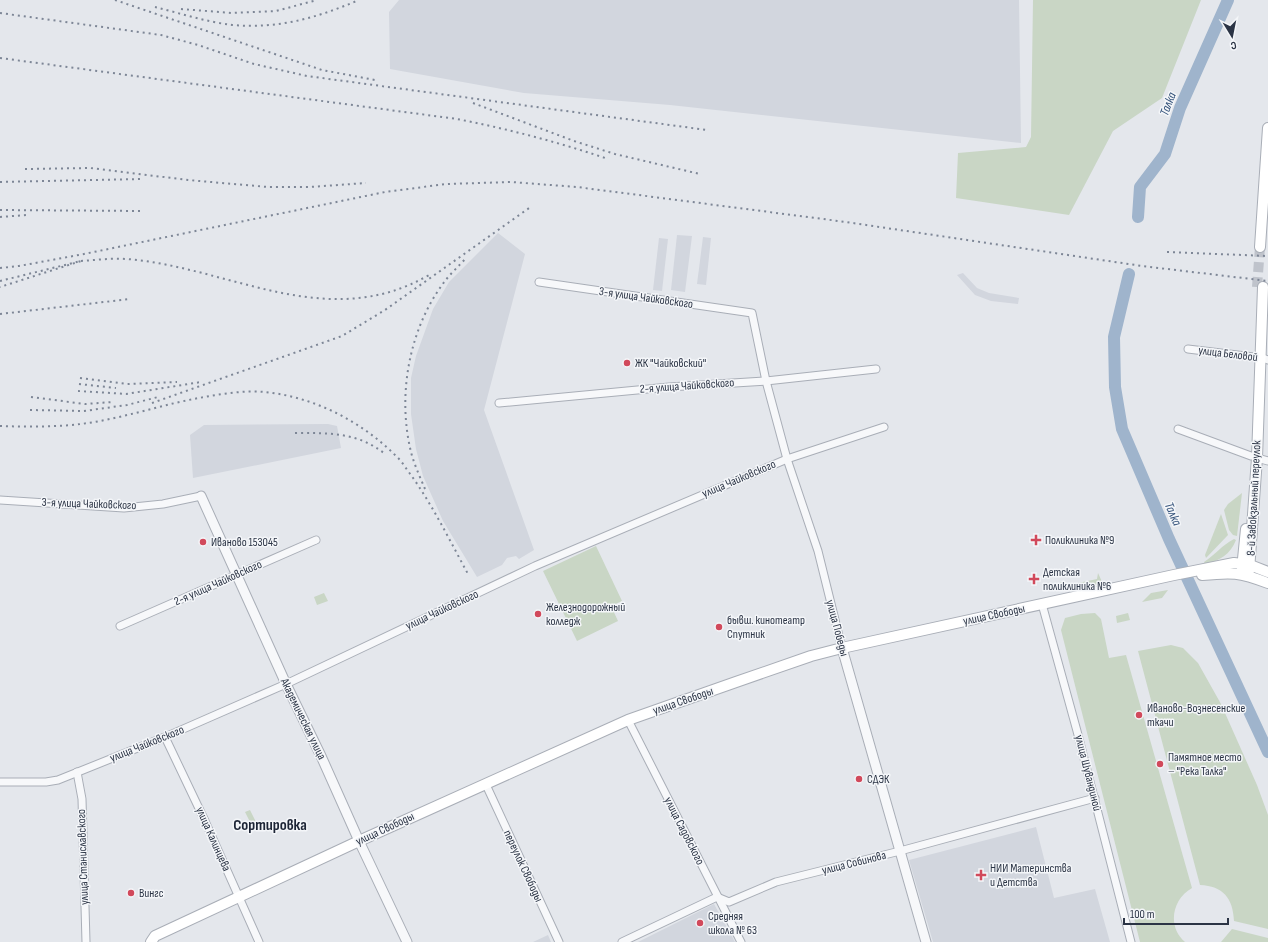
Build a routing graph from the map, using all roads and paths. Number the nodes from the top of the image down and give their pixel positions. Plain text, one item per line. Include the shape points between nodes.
1 (1268, 128) edge
2 (1265, 196) edge
3 (1268, 223) edge
4 (539, 282) dead end
5 (1260, 287) tunnel mouth
6 (752, 313) joint
7 (1188, 348) dead end
8 (1261, 358) edge
9 (876, 369) dead end
10 (766, 381) junction
11 (499, 403) dead end
12 (884, 427) dead end
13 (1178, 429) dead end
14 (1254, 457) junction
15 (787, 459) junction
16 (1268, 461) edge
17 (201, 496) joint
18 (0, 500) edge
19 (316, 540) dead end
20 (1246, 569) junction
21 (1268, 572) edge
22 (237, 576) junction
23 (1268, 583) edge
24 (1043, 607) junction
25 (120, 626) dead end
26 (843, 651) junction
27 (286, 684) junction
28 (629, 722) junction
29 (165, 737) junction
30 (77, 772) junction
31 (0, 782) edge
32 (488, 789) junction
33 (1094, 798) junction
34 (360, 844) junction
35 (900, 851) junction
36 (717, 897) junction
37 (239, 899) junction
38 (86, 942) edge
39 (152, 942) edge
40 (259, 942) edge
41 (407, 942) edge
42 (559, 942) edge
43 (622, 942) edge
44 (741, 942) edge
45 (926, 942) edge
46 (1131, 942) edge

1 - 2 main road
2 - 3 main road via 1263,247
4 - 6 street, 3-я улица Чайковского
5 - 8 main road, 8-й Завокзальный переулок
6 - 10 street, улица Победы
7 - 8 street, улица Беловой
8 - 14 main road, 8-й Завокзальный переулок
9 - 10 street, 2-я улица Чайковского
10 - 11 street, 2-я улица Чайковского
10 - 15 street, улица Победы
12 - 15 street, улица Чайковского
13 - 14 street
14 - 16 street
14 - 20 main road, 8-й Завокзальный переулок
15 - 26 street, улица Победы via 818,551
15 - 27 street, улица Чайковского via 535,566
17 - 18 street, 3-я улица Чайковского via 163,504 124,508
17 - 22 street, Академическая улица
19 - 22 street, 2-я улица Чайковского
20 - 21 main road
20 - 23 main road
20 - 24 main road, улица Свободы via 1234,563
22 - 25 street, 2-я улица Чайковского
22 - 27 street, Академическая улица
24 - 26 main road, улица Свободы
24 - 33 street, улица Шувандиной
26 - 28 main road, улица Свободы via 804,659
26 - 35 street, улица Победы
27 - 29 street, улица Чайковского
27 - 34 street, Академическая улица
28 - 32 main road, улица Свободы
28 - 34 main road, улица Свободы
28 - 36 street, улица Садовского
29 - 30 street, улица Чайковского
29 - 37 street, улица Калинцева via 206,821
30 - 31 street, улица Чайковского via 46,782
30 - 38 street, улица Станиславского via 82,799
32 - 34 main road, улица Свободы
32 - 42 street, переулок Свободы
33 - 35 street, улица Собинова
33 - 46 street, улица Шувандиной
34 - 37 main road, улица Свободы
34 - 41 street, Академическая улица
35 - 36 street, улица Собинова via 776,882 729,902
35 - 45 street, улица Победы
36 - 43 street
36 - 44 street, улица Садовского
37 - 39 main road, улица Свободы
37 - 40 street, улица Калинцева

